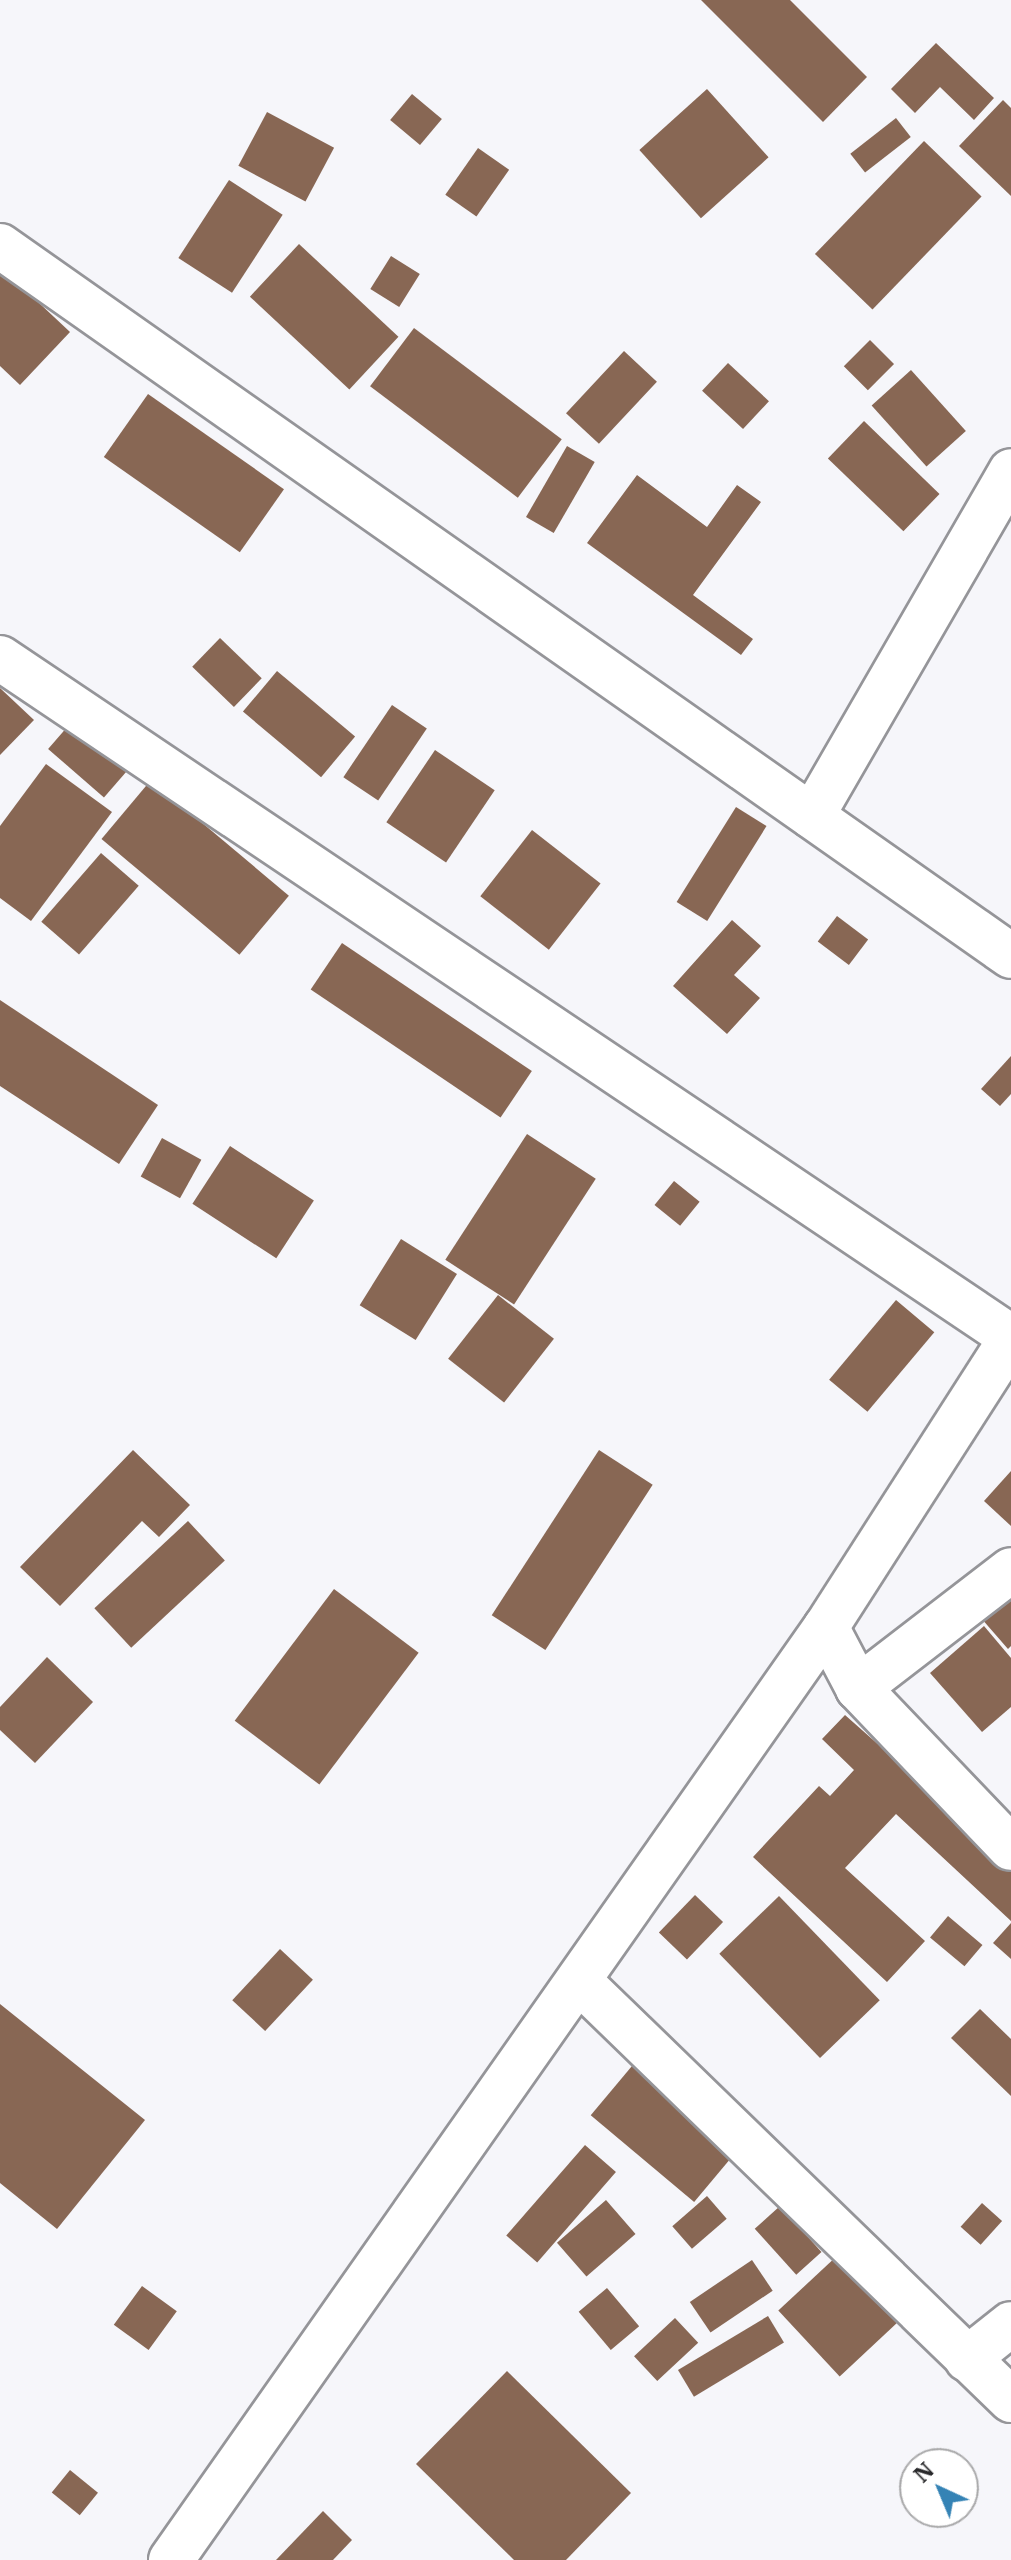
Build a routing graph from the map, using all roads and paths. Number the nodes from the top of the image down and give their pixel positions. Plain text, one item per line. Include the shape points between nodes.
1 (0, 246) edge
2 (1011, 471) edge
3 (0, 658) edge
4 (812, 816) junction
5 (1011, 956) edge
6 (1011, 1338) edge
7 (1011, 1570) edge
8 (826, 1627) junction
9 (858, 1688) junction
10 (1011, 1848) edge
11 (581, 1983) junction
12 (1011, 2324) edge
13 (967, 2359) junction
14 (1011, 2400) edge
15 (171, 2560) edge

1 - 4 street
2 - 4 street
3 - 6 street
4 - 5 street
6 - 8 street
7 - 9 street
8 - 9 street
8 - 11 street
9 - 10 street
11 - 13 street
11 - 15 street
12 - 13 street
13 - 14 street

